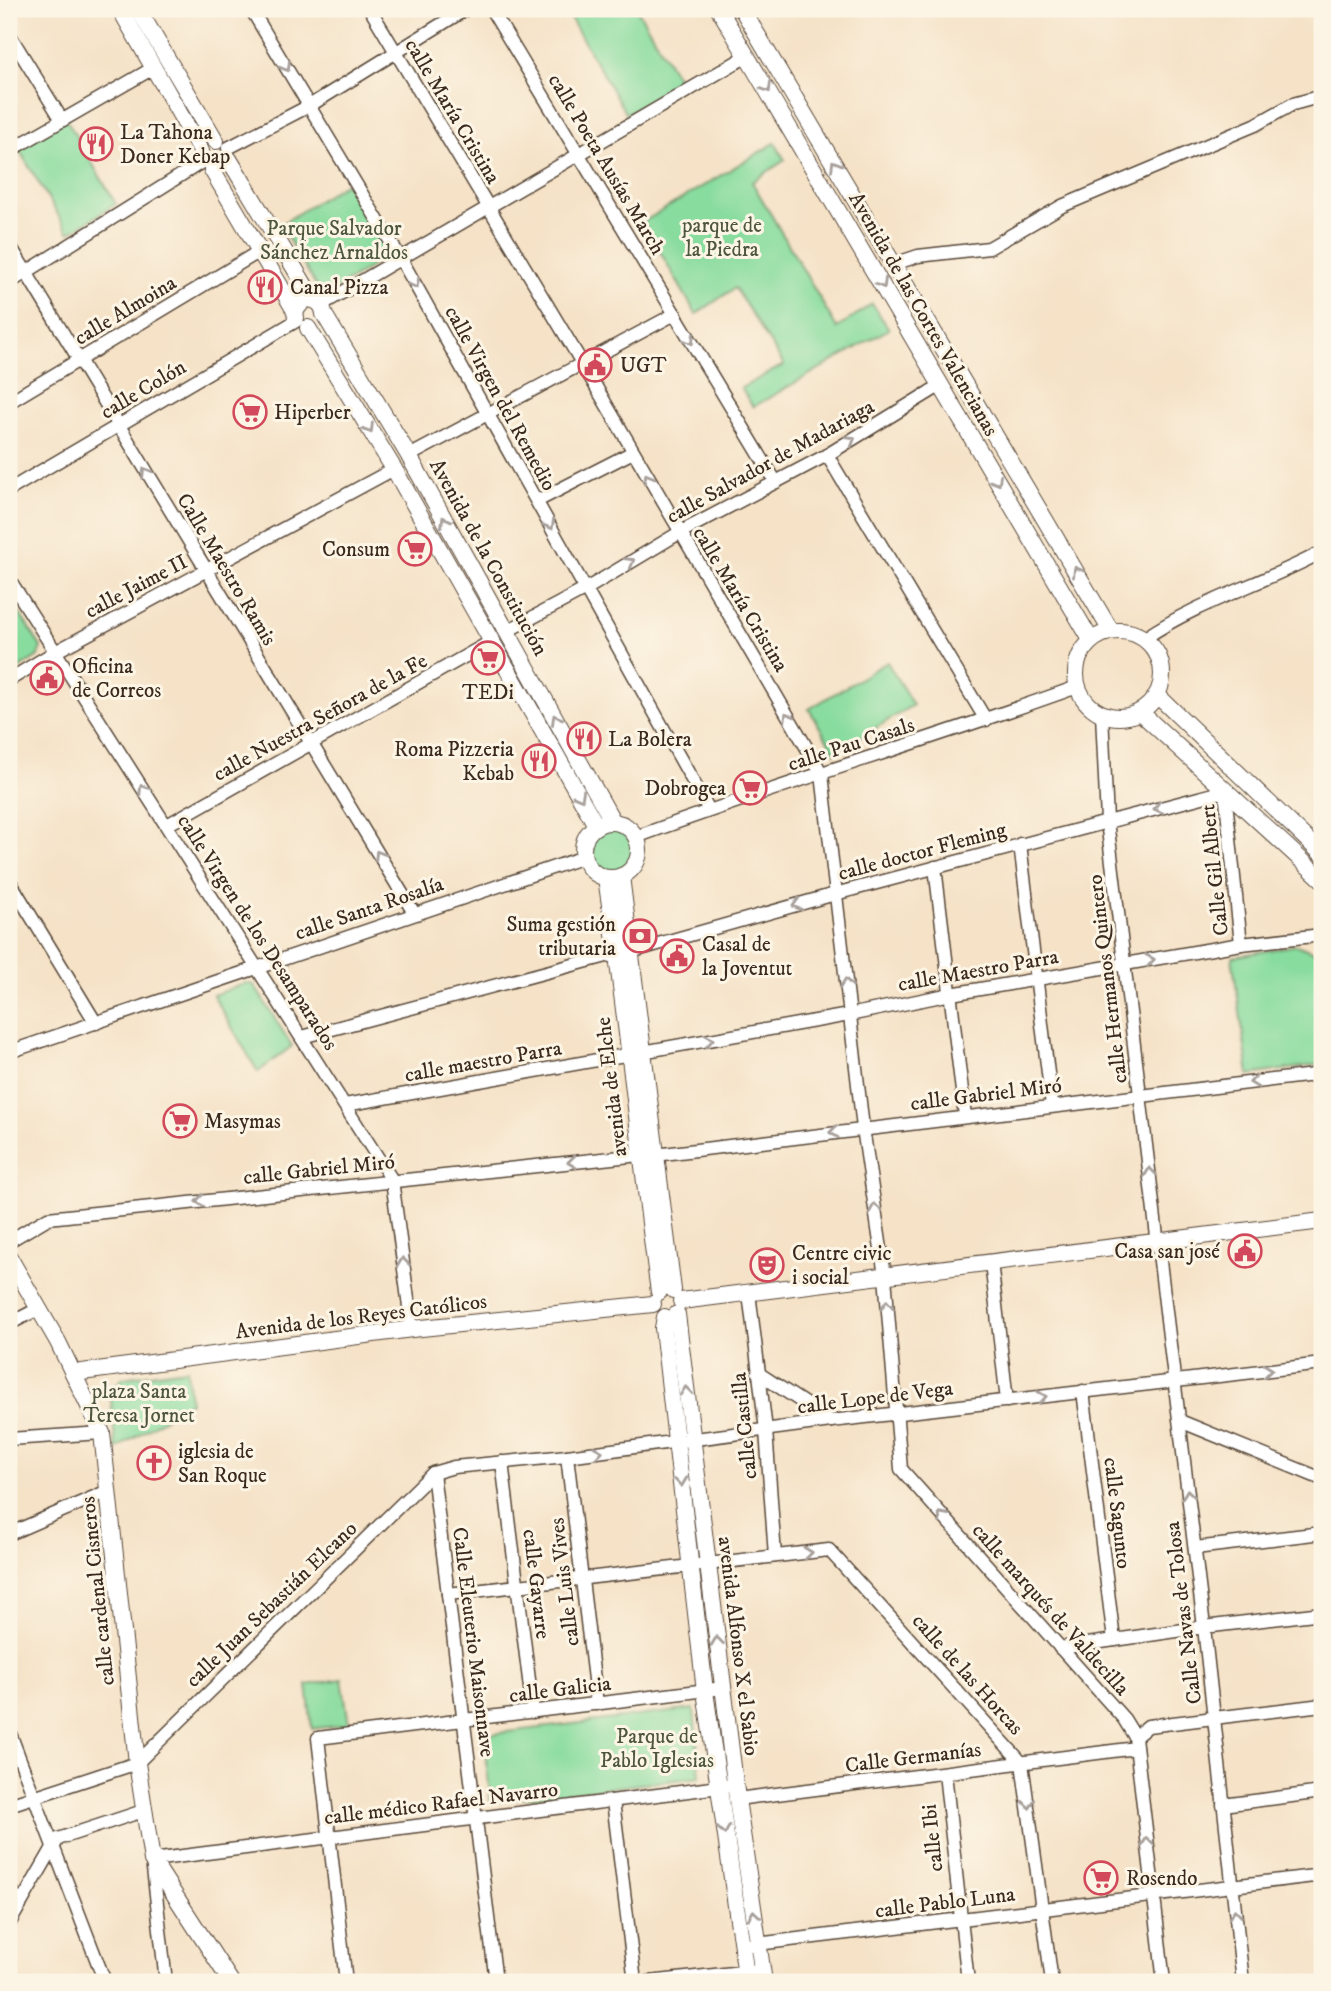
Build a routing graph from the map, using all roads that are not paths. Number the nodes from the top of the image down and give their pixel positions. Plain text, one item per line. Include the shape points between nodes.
1 (120, 9) edge
2 (138, 9) edge
3 (251, 9) edge
4 (370, 9) edge
5 (466, 9) edge
6 (491, 9) edge
7 (719, 9) edge
8 (742, 9) edge
9 (9, 34) edge
10 (396, 52) junction
11 (747, 56) junction
12 (155, 67) junction
13 (1322, 96) edge
14 (309, 106) junction
15 (62, 120) junction
16 (224, 150) junction
17 (9, 151) edge
18 (579, 155) junction
19 (205, 161) junction
20 (489, 209) junction
21 (9, 244) edge
22 (260, 251) junction
23 (401, 259) junction
24 (894, 264) junction
25 (26, 273) junction
26 (9, 283) edge
27 (320, 306) junction
28 (675, 314) junction
29 (300, 320) junction
30 (78, 361) junction
31 (582, 363) junction
32 (941, 386) junction
33 (9, 402) edge
34 (488, 413) junction
35 (118, 425) junction
36 (633, 452) junction
37 (827, 455) junction
38 (409, 456) junction
39 (394, 469) junction
40 (776, 482) junction
41 (9, 490) edge
42 (537, 501) junction
43 (679, 533) junction
44 (1322, 552) edge
45 (206, 570) junction
46 (9, 579) edge
47 (586, 589) junction
48 (507, 631) junction
49 (1111, 631) junction
50 (1145, 638) junction
51 (1091, 640) junction
52 (492, 641) junction
53 (55, 652) junction
54 (9, 680) edge
55 (1077, 687) junction
56 (1157, 695) junction
57 (1140, 712) junction
58 (1102, 714) junction
59 (986, 720) junction
60 (311, 744) junction
61 (822, 774) junction
62 (1225, 791) junction
63 (709, 810) junction
64 (1107, 821) junction
65 (613, 822) junction
66 (167, 825) junction
67 (595, 827) junction
68 (636, 837) junction
69 (1020, 844) junction
70 (1322, 854) edge
71 (584, 857) junction
72 (935, 867) junction
73 (614, 877) junction
74 (1322, 879) edge
75 (9, 880) edge
76 (835, 894) junction
77 (414, 913) junction
78 (1322, 935) edge
79 (1241, 944) junction
80 (624, 953) junction
81 (1124, 964) junction
82 (257, 968) junction
83 (1037, 979) junction
84 (951, 993) junction
85 (849, 1015) junction
86 (96, 1023) junction
87 (302, 1037) junction
88 (9, 1052) edge
89 (635, 1054) junction
90 (1322, 1074) edge
91 (1140, 1096) junction
92 (345, 1105) junction
93 (1052, 1106) junction
94 (965, 1116) junction
95 (863, 1128) junction
96 (648, 1155) junction
97 (392, 1180) junction
98 (1322, 1221) edge
99 (1158, 1240) junction
100 (9, 1241) edge
101 (9, 1257) edge
102 (991, 1262) junction
103 (885, 1276) junction
104 (749, 1293) junction
105 (668, 1303) junction
106 (38, 1309) junction
107 (9, 1324) edge
108 (412, 1329) junction
109 (1322, 1364) edge
110 (74, 1373) junction
111 (758, 1373) junction
112 (1175, 1380) junction
113 (1083, 1391) junction
114 (1007, 1401) junction
115 (895, 1414) junction
116 (831, 1421) junction
117 (1180, 1421) junction
118 (766, 1430) junction
119 (102, 1433) junction
120 (9, 1438) edge
121 (684, 1440) junction
122 (567, 1456) junction
123 (502, 1462) junction
124 (433, 1474) junction
125 (1322, 1479) edge
126 (108, 1492) junction
127 (1322, 1533) edge
128 (9, 1534) edge
129 (1195, 1548) junction
130 (775, 1556) junction
131 (699, 1566) junction
132 (583, 1579) junction
133 (517, 1585) junction
134 (448, 1594) junction
135 (1322, 1613) edge
136 (1204, 1627) junction
137 (1114, 1640) junction
138 (1060, 1648) junction
139 (723, 1688) junction
140 (705, 1691) junction
141 (597, 1704) junction
142 (1322, 1705) edge
143 (533, 1712) junction
144 (1214, 1718) junction
145 (464, 1721) junction
146 (9, 1731) edge
147 (1136, 1743) junction
148 (137, 1763) junction
149 (1022, 1763) junction
150 (945, 1773) junction
151 (718, 1787) junction
152 (736, 1792) junction
153 (1322, 1792) edge
154 (34, 1797) junction
155 (613, 1801) junction
156 (1223, 1804) junction
157 (9, 1805) edge
158 (143, 1811) junction
159 (476, 1818) junction
160 (329, 1836) junction
161 (54, 1847) junction
162 (152, 1860) junction
163 (1322, 1875) edge
164 (9, 1885) edge
165 (1232, 1886) junction
166 (1154, 1896) junction
167 (20, 1906) junction
168 (1042, 1910) junction
169 (960, 1920) junction
170 (9, 1924) edge
171 (759, 1944) junction
172 (741, 1946) junction
173 (763, 1976) edge
174 (746, 1977) edge
175 (105, 1982) edge
176 (166, 1982) edge
177 (231, 1982) edge
178 (346, 1982) edge
179 (496, 1982) edge
180 (635, 1982) edge
181 (649, 1982) edge
182 (968, 1982) edge
183 (1052, 1982) edge
184 (1164, 1982) edge
185 (1243, 1982) edge

1 - 12 street, Avenida de la Constitución
2 - 16 street, Avenida de la Constitución
3 -> 14 street, calle Virgen del Remedio
4 - 10 street, calle María Cristina
5 - 10 street
6 - 18 street, calle Poeta Ausías March
7 - 11 street, Avenida de las Cortes Valencianas
24 -> 8 street, Avenida de las Cortes Valencianas
9 - 15 street
10 - 14 street
10 - 20 street, calle María Cristina
11 - 18 street
11 -> 32 street, Avenida de las Cortes Valencianas
12 - 15 street
12 - 19 street, Avenida de la Constitución
13 - 24 street via 1293,104 1255,125 1062,206 989,248 918,256
14 - 16 street
14 - 23 street, calle Virgen del Remedio
15 - 17 street
16 - 19 street via 207,144
16 - 19 street via 222,169
16 - 27 street, Avenida de la Constitución
18 - 20 street
18 - 28 street, calle Poeta Ausías March
19 - 22 street, Avenida de la Constitución
19 - 25 street
20 - 23 street
20 - 31 street, calle María Cristina
21 - 25 street, Calle Maestro Ramis
22 - 29 street, Avenida de la Constitución
22 - 30 street, calle Almoina
23 - 27 street
23 -> 34 street, calle Virgen del Remedio
49 -> 24 street, Avenida de las Cortes Valencianas
25 - 26 street
25 - 30 street, Calle Maestro Ramis
27 - 29 street via 304,300
27 - 29 street via 317,326
27 - 38 street, Avenida de la Constitución
28 - 31 street
28 -> 40 street, calle Poeta Ausías March
29 - 35 street, calle Colón
29 -> 39 street, Avenida de la Constitución
30 - 33 street, calle Almoina
30 - 35 street, Calle Maestro Ramis
31 - 34 street
31 - 36 street, calle María Cristina
37 -> 32 street, calle Salvador de Madariaga
32 -> 51 street, Avenida de las Cortes Valencianas
34 - 38 street
34 - 42 street, calle Virgen del Remedio
35 - 41 street, calle Colón
45 -> 35 street, Calle Maestro Ramis
36 - 42 street
43 -> 36 street, calle María Cristina
37 - 40 street, calle Salvador de Madariaga
37 - 59 street
48 -> 38 street, Avenida de la Constitución
39 - 45 street, calle Jaime II
39 - 52 street, Avenida de la Constitución
40 - 43 street, calle Salvador de Madariaga
42 -> 47 street, calle Virgen del Remedio
47 -> 43 street, calle Salvador de Madariaga
61 -> 43 street, calle María Cristina
44 - 50 street via 1173,620
45 - 53 street, calle Jaime II
45 - 60 street, Calle Maestro Ramis
46 - 53 street, calle Virgen de los Desamparados
47 - 48 street, calle Salvador de Madariaga
47 - 63 street, calle Virgen del Remedio
65 -> 48 street, Avenida de la Constitución
49 - 50 street
49 - 51 street
50 - 56 street via 1160,659
51 - 55 street via 1077,662
52 - 60 street, calle Nuestra Señora de la Fe
52 -> 67 street, Avenida de la Constitución
53 - 54 street, calle Jaime II
66 -> 53 street, calle Virgen de los Desamparados
55 - 58 street via 1091,708
55 - 59 street, calle Pau Casals
56 - 57 street
56 - 70 street
57 - 58 street via 1115,717
57 - 62 street
58 - 64 street, calle Hermanos Quintero
59 - 61 street, calle Pau Casals
60 - 66 street, calle Nuestra Señora de la Fe
77 -> 60 street, Calle Maestro Ramis
61 - 63 street, calle Pau Casals
61 - 76 street, calle María Cristina
62 -> 64 street, calle doctor Fleming
62 - 74 street
62 - 79 street, Calle Gil Albert
63 - 68 street, calle Pau Casals
64 - 69 street, calle doctor Fleming
64 - 81 street, calle Hermanos Quintero
65 - 67 street
65 - 68 street via 629,828
66 - 82 street, calle Virgen de los Desamparados
67 - 71 street via 585,840
68 - 73 street via 637,861 632,869
69 - 72 street, calle doctor Fleming
69 - 83 street
71 - 73 street via 592,871
71 - 77 street, calle Santa Rosalía
72 - 76 street, calle doctor Fleming
72 - 84 street
73 - 80 street, avenida de Elche
75 - 86 street
76 -> 80 street, calle doctor Fleming
85 -> 76 street, calle María Cristina
77 - 82 street, calle Santa Rosalía
78 - 79 street, calle Maestro Parra
81 -> 79 street, calle Maestro Parra
80 - 87 street, calle doctor Fleming
80 - 89 street, avenida de Elche
81 - 83 street, calle Maestro Parra
81 - 91 street, calle Hermanos Quintero
82 - 86 street, calle Santa Rosalía
82 - 87 street, calle Virgen de los Desamparados
83 - 84 street, calle Maestro Parra
83 - 93 street
84 - 85 street, calle Maestro Parra
84 - 94 street
89 -> 85 street, calle Maestro Parra
85 - 95 street, calle María Cristina
86 - 88 street, calle Santa Rosalía
87 - 92 street, calle Virgen de los Desamparados
89 - 92 street, calle maestro Parra
89 - 96 street, avenida de Elche
90 -> 91 street, calle Gabriel Miró
91 - 93 street, calle Gabriel Miró
99 -> 91 street, calle Hermanos Quintero
92 - 97 street, calle Virgen de los Desamparados
93 - 94 street, calle Gabriel Miró
94 - 95 street, calle Gabriel Miró
95 -> 96 street, calle Gabriel Miró
103 -> 95 street, calle María Cristina
96 -> 97 street, calle Gabriel Miró
96 - 105 street, avenida de Elche
97 -> 100 street, calle Gabriel Miró via 48,1218
108 -> 97 street, calle Virgen de los Desamparados
98 - 99 street, Avenida de los Reyes Católicos
99 - 102 street, Avenida de los Reyes Católicos
99 - 112 street, Calle Navas de Tolosa
101 - 106 street, calle cardenal Cisneros
102 - 103 street, Avenida de los Reyes Católicos
102 - 114 street
103 - 104 street, Avenida de los Reyes Católicos
115 -> 103 street, calle marqués de Valdecilla
104 - 105 street, Avenida de los Reyes Católicos
104 - 111 street, calle Castilla
105 - 108 street, Avenida de los Reyes Católicos
105 - 121 street, avenida Alfonso X el Sabio via 663,1328
106 - 107 street
106 - 110 street, calle cardenal Cisneros
108 - 110 street, Avenida de los Reyes Católicos
112 -> 109 street, calle Lope de Vega
110 - 119 street, calle cardenal Cisneros
111 - 116 street
111 - 118 street, calle Castilla
112 - 113 street, calle Lope de Vega
112 - 117 street, Calle Navas de Tolosa
114 -> 113 street, calle Lope de Vega
113 - 137 street, calle Sagunto
114 - 115 street, calle Lope de Vega
115 - 116 street, calle Lope de Vega
138 -> 115 street, calle marqués de Valdecilla via 901,1469
116 - 118 street, calle Lope de Vega
117 - 125 street
129 -> 117 street, Calle Navas de Tolosa
118 - 121 street, calle Lope de Vega
118 - 130 street, calle Castilla
119 - 120 street
119 - 126 street, calle cardenal Cisneros
122 -> 121 street, calle Lope de Vega
121 - 131 street, avenida Alfonso X el Sabio
122 - 123 street, calle Lope de Vega
122 - 132 street, calle Luis Vives
123 - 124 street, calle Lope de Vega
123 - 133 street, calle Gayarre
124 - 134 street, Calle Eleuterio Maisonnave
124 - 148 street, calle Juan Sebastián Elcano
126 - 128 street
126 - 148 street, calle cardenal Cisneros
127 - 129 street
129 - 136 street, Calle Navas de Tolosa
130 - 131 street, calle de las Horcas
130 -> 149 street, calle de las Horcas via 829,1550
131 - 132 street, calle de las Horcas
139 -> 131 street, avenida Alfonso X el Sabio
131 - 140 street, avenida Alfonso X el Sabio
132 - 133 street, calle de las Horcas
132 - 141 street, calle Luis Vives
133 - 134 street, calle de las Horcas
133 - 143 street, calle Gayarre
134 - 145 street, Calle Eleuterio Maisonnave
135 - 136 street
136 - 137 street
136 - 144 street, Calle Navas de Tolosa
137 - 138 street
138 - 147 street, calle marqués de Valdecilla via 1124,1719
139 - 140 street, calle Galicia
139 - 152 street, avenida Alfonso X el Sabio
140 - 141 street, calle Galicia
140 - 151 street, avenida Alfonso X el Sabio
141 - 143 street, calle Galicia
142 - 144 street, Calle Germanías
143 - 145 street, calle Galicia
144 - 147 street, Calle Germanías via 1148,1726
144 - 156 street, Calle Navas de Tolosa
145 - 159 street, Calle Eleuterio Maisonnave
145 - 160 street, calle Galicia via 318,1738
146 - 154 street
147 - 149 street, Calle Germanías
166 -> 147 street, calle marqués de Valdecilla
148 - 154 street
148 - 158 street, calle cardenal Cisneros
149 - 150 street, Calle Germanías
149 -> 168 street, calle de las Horcas
150 - 152 street, Calle Germanías
150 - 169 street, calle Ibi
151 - 152 street, calle médico Rafael Navarro
151 - 155 street, calle médico Rafael Navarro
151 -> 172 street, avenida Alfonso X el Sabio
171 -> 152 street, avenida Alfonso X el Sabio
153 - 156 street
154 - 157 street
154 - 161 street
155 - 159 street, calle médico Rafael Navarro
155 - 180 street
156 - 165 street, Calle Navas de Tolosa
158 - 161 street via 58,1839
158 - 162 street, calle cardenal Cisneros
159 - 160 street, calle médico Rafael Navarro
159 - 179 street, Calle Eleuterio Maisonnave
160 - 162 street, calle médico Rafael Navarro
160 - 178 street
161 - 167 street
161 - 175 street
162 - 176 street
162 - 177 street
163 - 165 street, calle Pablo Luna
164 - 167 street
165 - 166 street, calle Pablo Luna
185 -> 165 street, Calle Navas de Tolosa
166 - 168 street, calle Pablo Luna
166 - 184 street, calle marqués de Valdecilla
167 - 170 street
168 - 169 street, calle Pablo Luna
168 - 183 street, calle de las Horcas
169 - 171 street, calle Pablo Luna
169 - 182 street, calle Ibi
171 - 172 street, calle Pablo Luna
171 - 173 street, avenida Alfonso X el Sabio
172 - 174 street, avenida Alfonso X el Sabio
173 - 174 street
174 - 181 street

